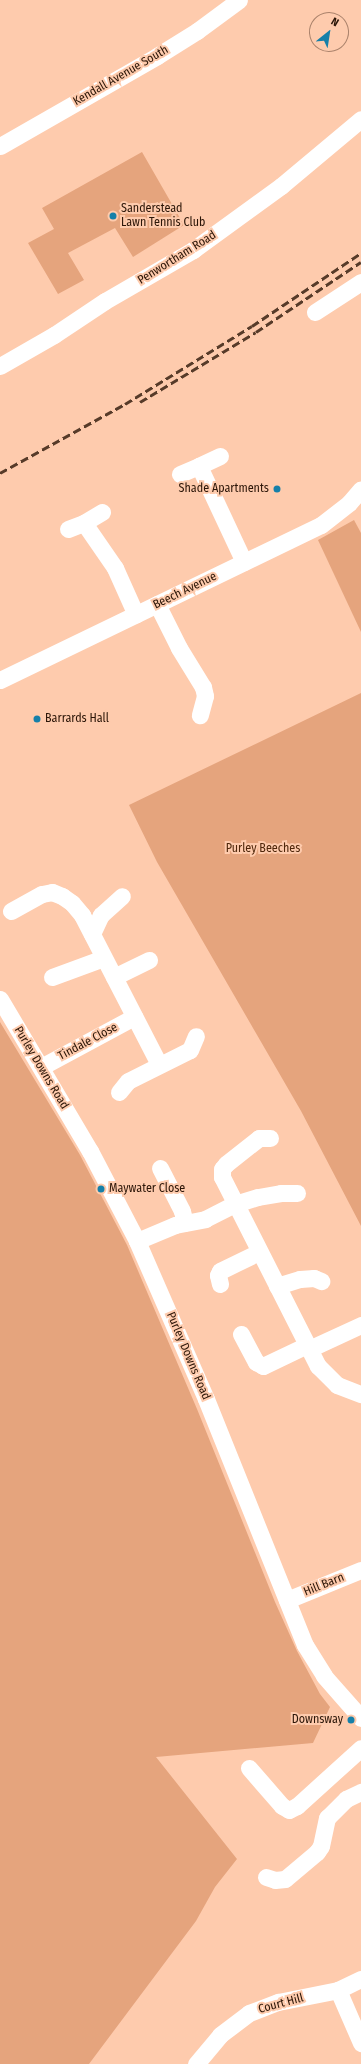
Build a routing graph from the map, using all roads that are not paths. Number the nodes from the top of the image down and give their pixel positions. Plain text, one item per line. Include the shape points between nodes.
1 (239, 0) edge
2 (361, 119) edge
3 (0, 146) edge
4 (361, 282) edge
5 (315, 312) dead end
6 (0, 366) edge
7 (220, 456) dead end
8 (199, 466) junction
9 (180, 474) dead end
10 (361, 489) edge
11 (102, 512) dead end
12 (244, 562) junction
13 (157, 604) junction
14 (136, 614) junction
15 (0, 680) edge
16 (200, 715) dead end
17 (122, 896) dead end
18 (11, 911) dead end
19 (92, 934) junction
20 (104, 958) junction
21 (149, 960) dead end
22 (52, 977) dead end
23 (114, 977) junction
24 (0, 999) edge
25 (134, 1017) junction
26 (196, 1036) dead end
27 (159, 1064) junction
28 (41, 1067) junction
29 (120, 1092) dead end
30 (270, 1138) dead end
31 (160, 1168) dead end
32 (297, 1193) dead end
33 (235, 1204) junction
34 (185, 1223) junction
35 (137, 1240) junction
36 (260, 1252) junction
37 (321, 1281) dead end
38 (220, 1284) dead end
39 (277, 1286) junction
40 (361, 1325) edge
41 (241, 1334) dead end
42 (308, 1347) junction
43 (361, 1394) edge
44 (361, 1570) edge
45 (286, 1600) junction
46 (361, 1718) edge
47 (361, 1748) edge
48 (249, 1768) dead end
49 (361, 1792) edge
50 (266, 1877) dead end
51 (361, 1979) edge
52 (338, 1990) junction
53 (361, 2043) edge
54 (196, 2064) edge

1 - 3 street, Kendall Avenue South via 157,56
2 - 6 street, Penwortham Road via 281,186 193,250
4 - 5 street
7 - 8 street
8 - 9 street
8 - 12 street
10 - 12 street, Beech Avenue via 349,503 321,525
11 - 14 street via 76,526 115,568
12 - 13 street, Beech Avenue
13 - 14 street, Beech Avenue
13 - 16 street via 179,648 203,687 205,696
14 - 15 street, Beech Avenue
17 - 19 street via 101,914
18 - 19 street via 42,894 52,892 72,903
19 - 20 street
20 - 22 street
20 - 23 street
21 - 23 street
23 - 25 street
24 - 28 street, Purley Downs Road
25 - 27 street
25 - 28 street, Tindale Close
26 - 27 street via 190,1050
27 - 29 street via 128,1081
28 - 35 street, Purley Downs Road via 90,1150
30 - 33 street via 259,1138 222,1169 222,1177
31 - 34 street via 182,1211
32 - 33 street via 258,1197
33 - 34 street via 205,1219
33 - 36 street
34 - 35 street
35 - 45 street, Purley Downs Road via 206,1399
36 - 38 street via 220,1271
36 - 39 street
37 - 39 street via 314,1278 300,1279
39 - 42 street
40 - 42 street
41 - 42 street via 256,1362 263,1366
42 - 43 street via 326,1376 337,1385
44 - 45 street, Hill Barn
45 - 46 street, Purley Downs Road via 311,1657
47 - 48 street via 297,1806 289,1810 282,1806
49 - 50 street via 346,1799 328,1816 321,1846 317,1852 285,1879 275,1880
51 - 52 street, Court Hill
52 - 53 street
52 - 54 street, Court Hill via 278,2002 249,2013 225,2031

